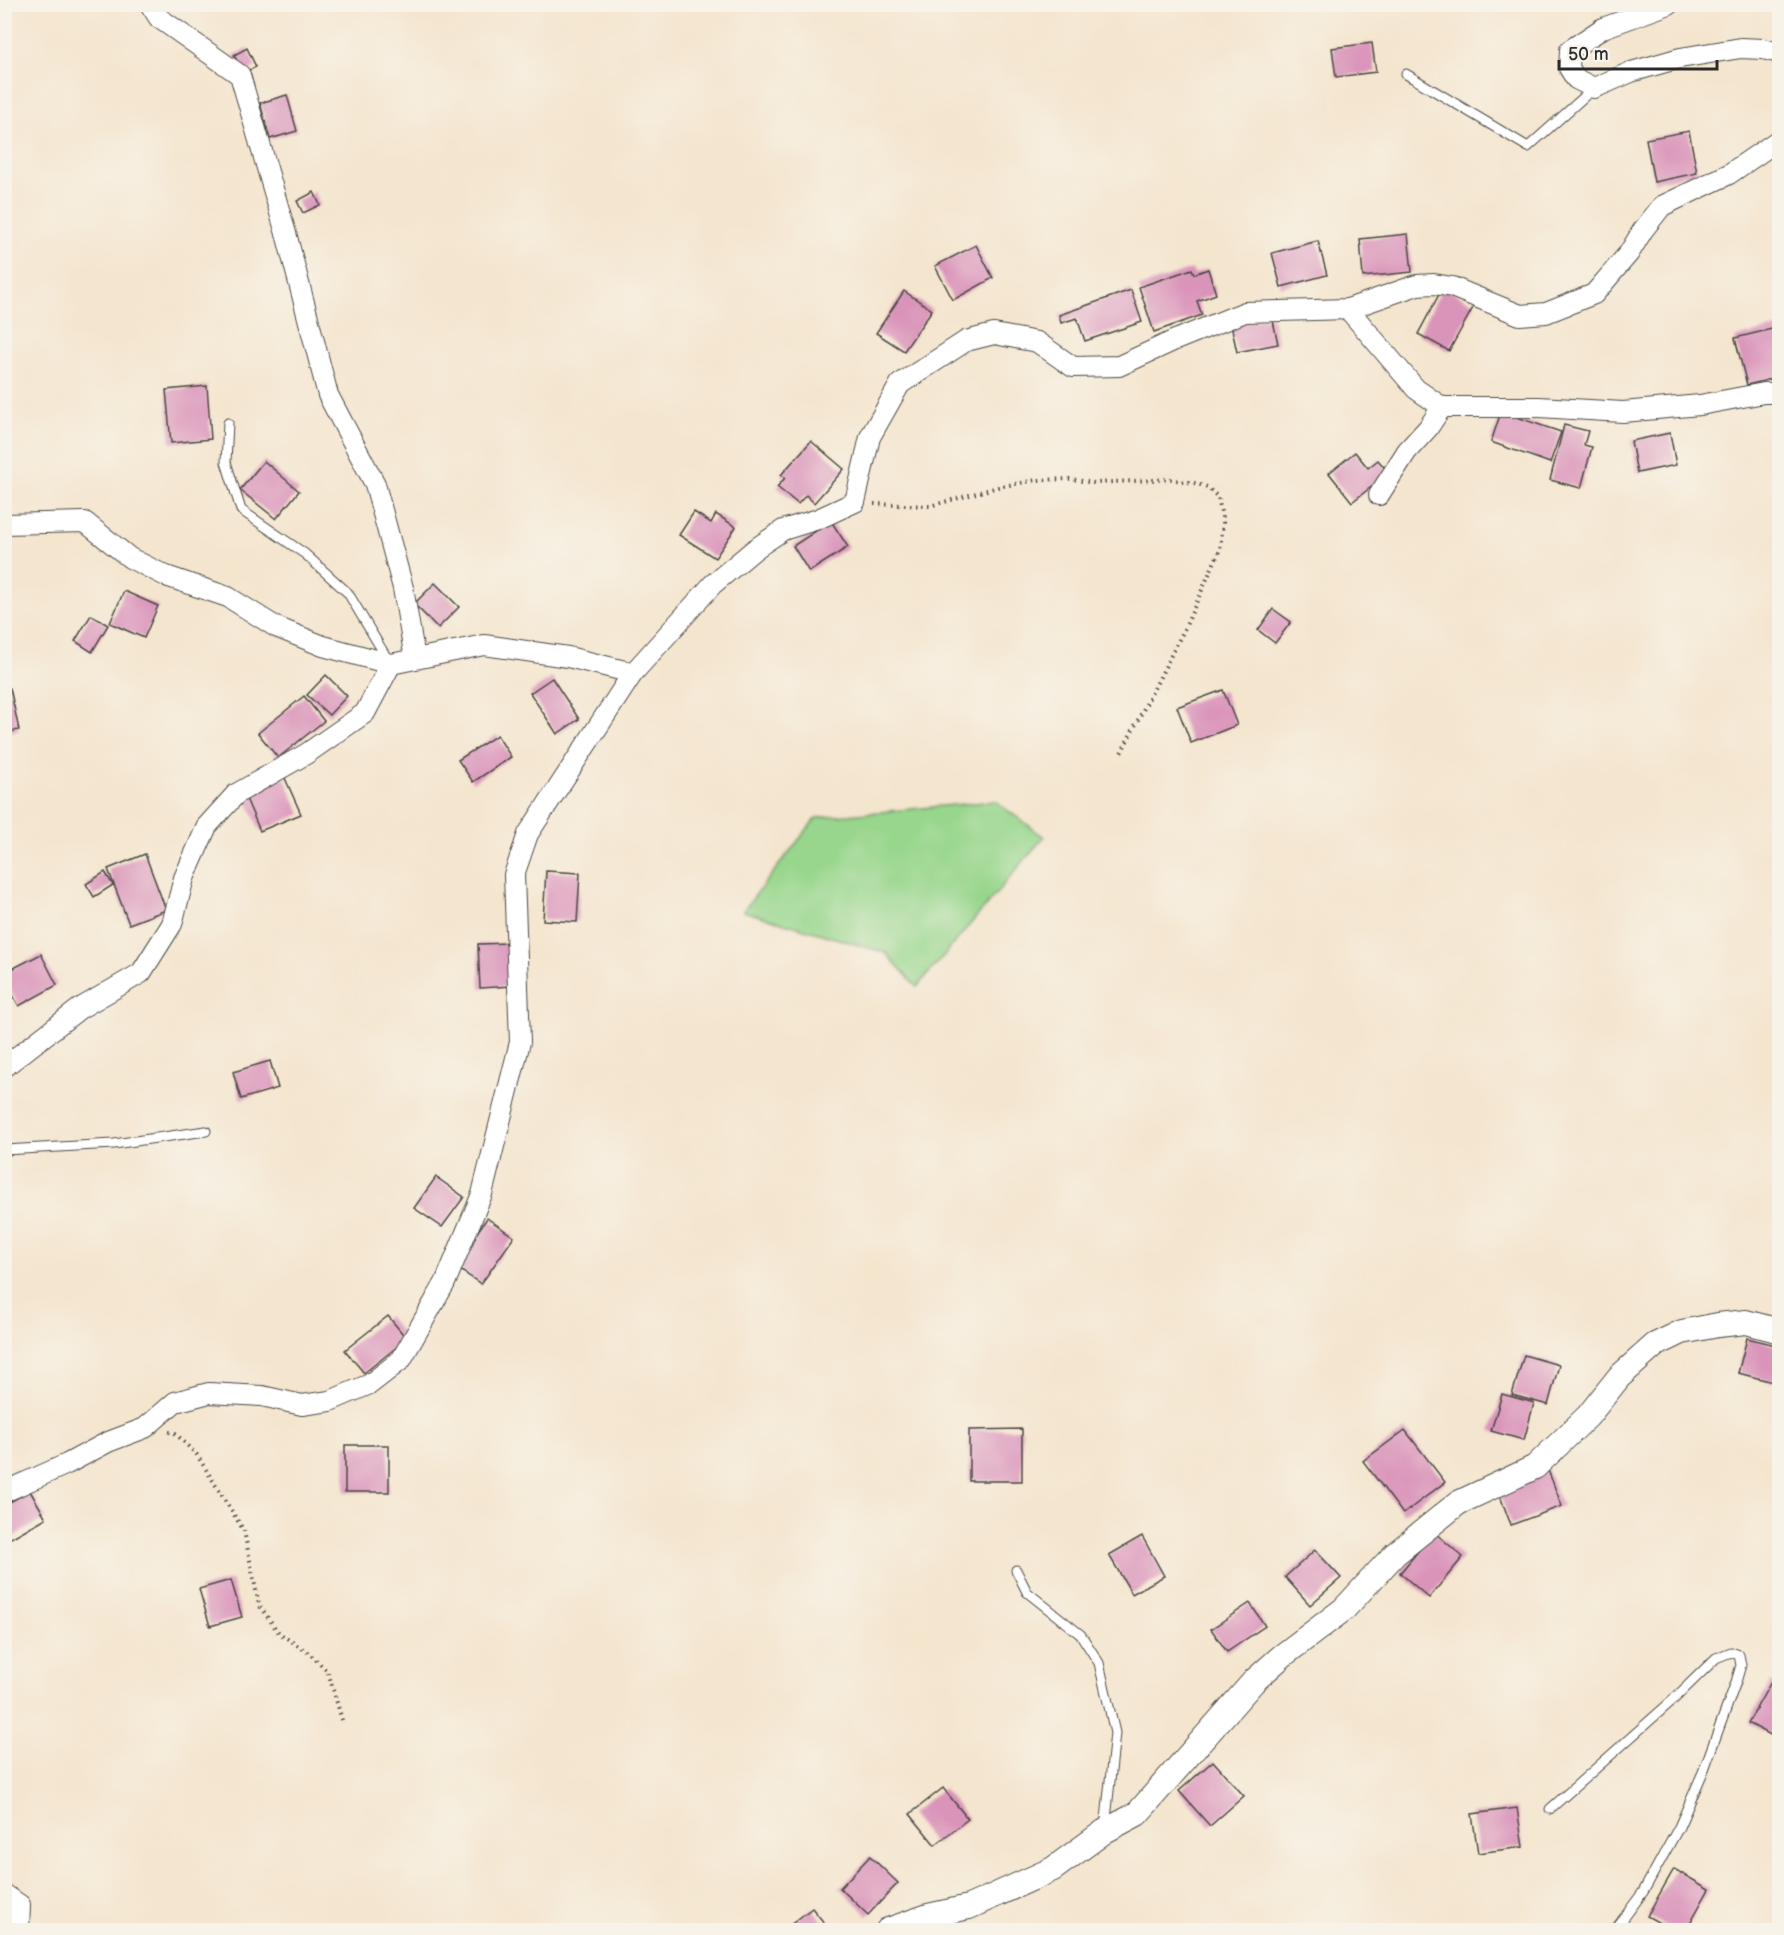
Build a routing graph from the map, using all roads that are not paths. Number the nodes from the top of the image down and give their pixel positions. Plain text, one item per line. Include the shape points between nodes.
1 (150, 4) edge
2 (1670, 4) edge
3 (1779, 53) edge
4 (1406, 74) dead end
5 (1594, 88) junction
6 (1779, 139) edge
7 (1348, 309) junction
8 (1779, 393) edge
9 (1442, 407) junction
10 (228, 423) dead end
11 (1379, 495) dead end
12 (4, 524) edge
13 (415, 659) junction
14 (390, 664) junction
15 (633, 673) junction
16 (4, 1066) edge
17 (206, 1131) dead end
18 (4, 1150) edge
19 (1779, 1331) edge
20 (4, 1492) edge
21 (1016, 1570) dead end
22 (1550, 1809) dead end
23 (1105, 1831) junction
24 (4, 1894) edge
25 (19, 1930) edge
26 (888, 1930) edge
27 (1615, 1930) edge

1 - 13 street via 159,18 240,75 328,395 375,484 402,588
2 - 5 street via 1603,28 1570,50 1569,68 1576,79
3 - 5 street via 1741,48 1680,58
4 - 5 lane via 1528,147
6 - 7 street via 1729,174 1662,206 1629,253 1594,294 1585,298 1546,313 1520,315 1452,287 1434,284 1417,285
7 - 9 street via 1416,389
7 - 15 street via 1245,312 1119,366 1072,367 1037,342 994,334 966,341 900,384 870,437 855,502 783,531 755,549 713,584
8 - 9 street via 1623,412
9 - 11 street
10 - 14 lane via 226,462 241,510 304,554 348,593
12 - 14 street via 85,522 130,558 166,576 228,597 276,627 314,642
13 - 14 street
13 - 15 street via 484,645 568,657
14 - 16 street via 365,714 236,794 207,826 184,878 172,924 141,972 79,1009
15 - 20 street via 528,834 514,874 520,1042 482,1194 445,1283 401,1360 370,1384 330,1401 302,1405 262,1396 209,1393 175,1402 145,1428
17 - 18 lane via 114,1144
19 - 23 street via 1746,1322 1728,1324 1682,1332 1655,1346 1619,1377 1588,1416 1534,1467 1458,1503 1395,1554 1344,1610 1254,1682 1137,1814
21 - 23 lane via 1027,1592 1081,1635 1099,1663 1115,1733
22 - 27 lane via 1716,1658 1731,1652 1738,1655 1741,1665 1736,1682 1679,1827 1643,1892
23 - 26 street via 1053,1869 969,1907
24 - 25 street via 20,1905

